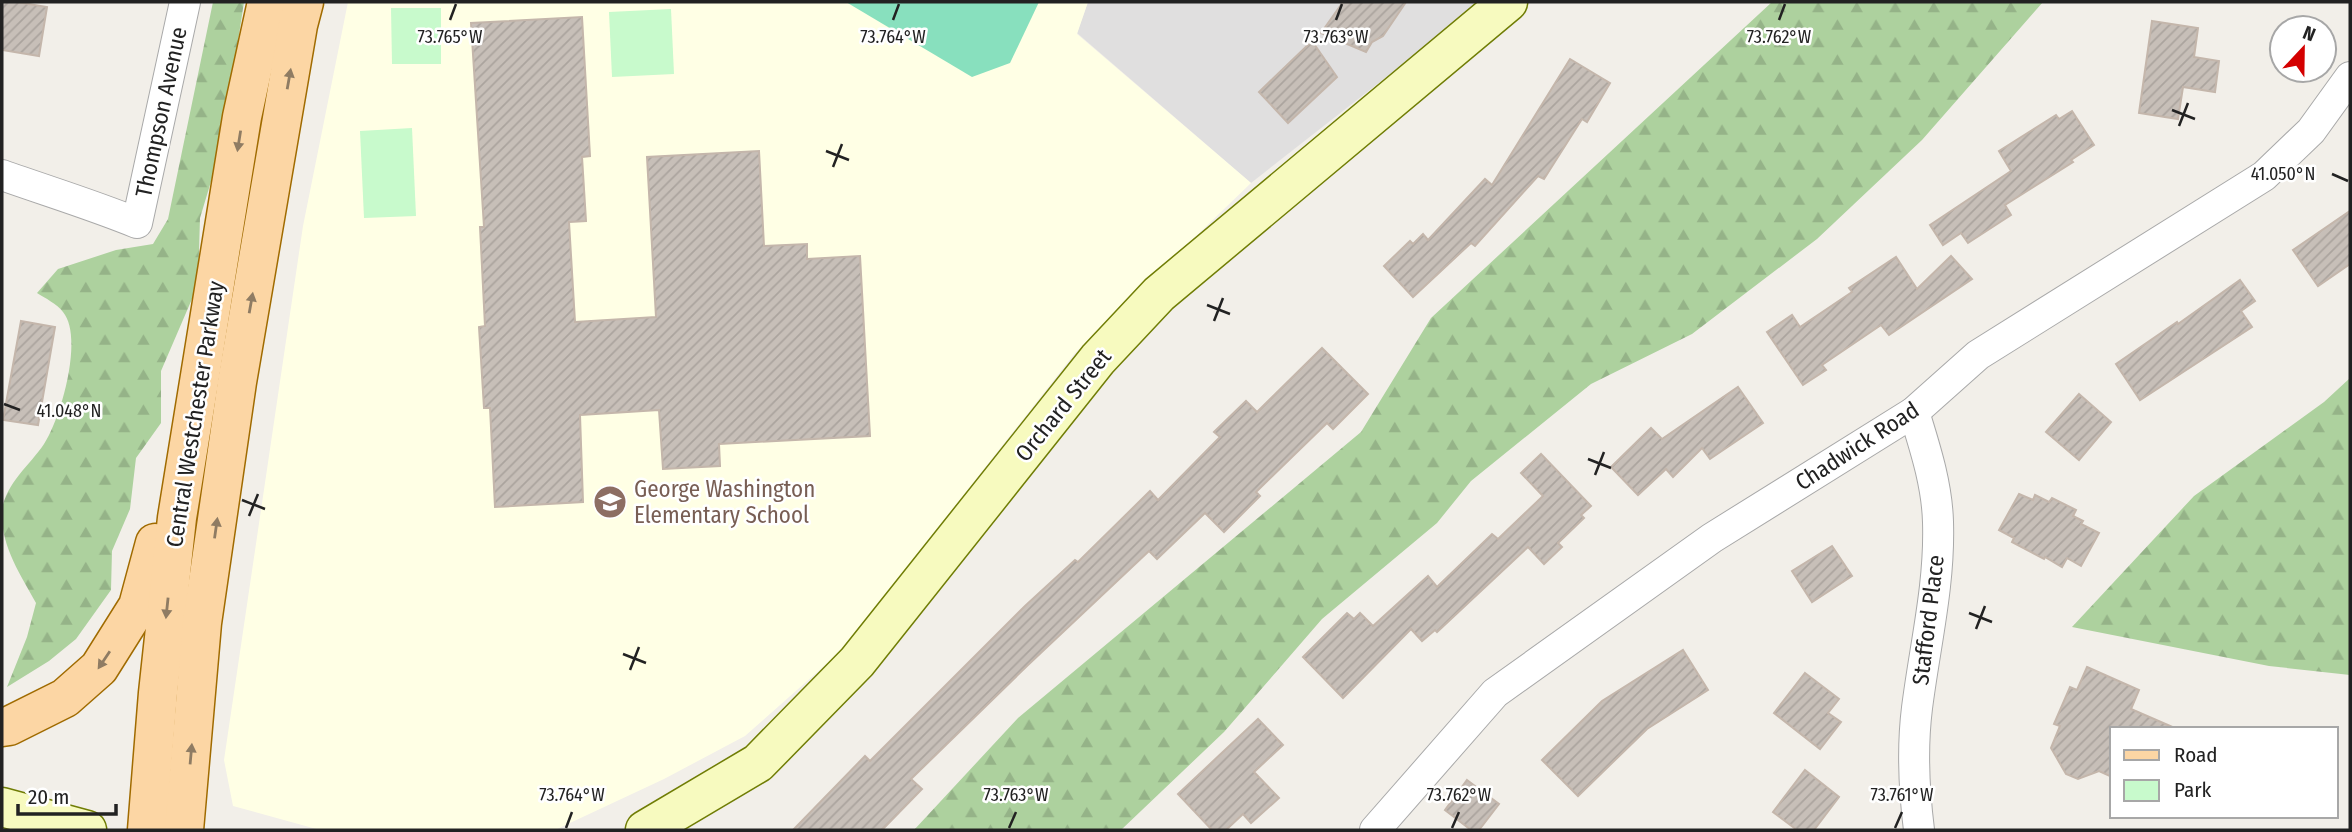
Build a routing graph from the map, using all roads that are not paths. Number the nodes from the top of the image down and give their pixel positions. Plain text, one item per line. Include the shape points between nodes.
1 (185, 2) edge
2 (267, 2) edge
3 (304, 2) edge
4 (1508, 2) edge
5 (2350, 77) edge
6 (2, 175) edge
7 (202, 365) junction
8 (1914, 412) junction
9 (2, 727) edge
10 (2, 807) edge
11 (87, 830) edge
12 (147, 830) edge
13 (184, 830) edge
14 (645, 830) edge
15 (1375, 830) edge
16 (1919, 830) edge

1 - 6 street, Thompson Avenue via 137,223
2 -> 7 main road, Central Westchester Parkway via 242,117
13 -> 3 main road, Central Westchester Parkway via 204,610 237,383
4 - 14 street, Orchard Street via 1159,294 1098,359 858,662 758,763
5 - 8 street, Chadwick Road via 2311,131 2264,176 1978,355
7 -> 9 main road via 138,606 99,668 65,698
7 -> 12 main road, Central Westchester Parkway via 177,518
8 - 15 street, Chadwick Road via 1712,538 1495,693
8 - 16 street, Stafford Place via 1929,460 1938,520 1936,588 1917,710 1914,793
10 - 11 street

